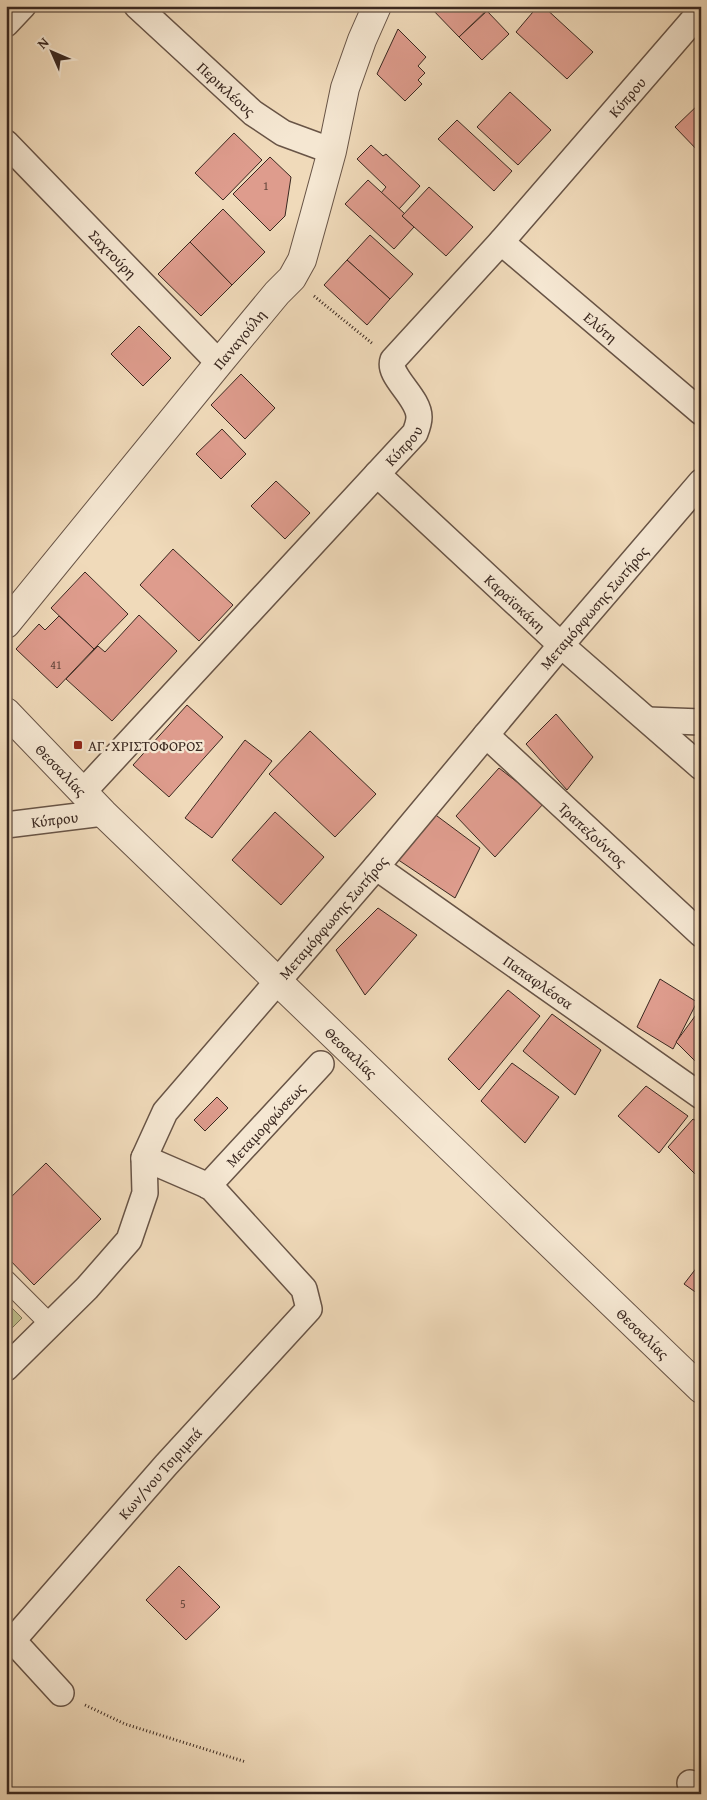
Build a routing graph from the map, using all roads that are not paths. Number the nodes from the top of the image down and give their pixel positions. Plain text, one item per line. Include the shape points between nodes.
1 (23, 6) edge
2 (137, 6) edge
3 (376, 6) edge
4 (693, 11) edge
5 (6, 24) edge
6 (6, 143) edge
7 (332, 151) junction
8 (501, 242) junction
9 (218, 363) junction
10 (701, 412) edge
11 (377, 474) junction
12 (701, 482) edge
13 (6, 624) edge
14 (561, 645) junction
15 (6, 712) edge
16 (648, 720) junction
17 (701, 722) edge
18 (486, 735) junction
19 (701, 767) edge
20 (83, 792) junction
21 (103, 813) junction
22 (6, 825) edge
23 (376, 867) junction
24 (701, 934) edge
25 (277, 982) junction
26 (322, 1064) dead end
27 (701, 1096) edge
28 (144, 1158) junction
29 (208, 1186) junction
30 (6, 1280) edge
31 (50, 1324) junction
32 (6, 1368) edge
33 (701, 1389) edge
34 (10, 1636) edge
35 (61, 1693) road end

1 - 5 street
2 - 7 street, Περικλέους via 254,113 283,133
3 - 7 street, Παναγούλη via 346,88
4 - 8 street, Κύπρου
6 - 9 street, Σαχτούρη
7 - 9 street, Παναγούλη via 302,260 292,278
8 - 10 street, Ελύτη
8 - 11 street, Κύπρου via 393,360 394,372 416,403 419,417 415,433
9 - 13 street, Παναγούλη
11 - 14 street, Καραϊσκάκη
11 - 20 street, Κύπρου
12 - 14 street, Μεταμόρφωσης Σωτήρος
14 - 16 street, Καραϊσκάκη
14 - 18 street, Μεταμόρφωσης Σωτήρος
15 - 20 street, Θεσσαλίας
16 - 17 street
16 - 19 street, Καραϊσκάκη
18 - 23 street, Μεταμόρφωσης Σωτήρος
18 - 24 street, Τραπεζούντος
20 - 21 street, Θεσσαλίας
21 - 22 street, Κύπρου
21 - 25 street, Θεσσαλίας
23 - 25 street, Μεταμόρφωσης Σωτήρος
23 - 27 street, Παπαφλέσσα
25 - 28 street, Μεταμόρφωσης Σωτήρος via 165,1112
25 - 33 street, Θεσσαλίας
26 - 29 street, Μεταμορφώσεως
28 - 29 street
28 - 31 street, Μεταμόρφωσης Σωτήρος via 145,1193 129,1240
29 - 34 street, Κων/νου Τσιριμπά via 304,1289 309,1309
30 - 31 street
31 - 32 street, Μεταμόρφωσης Σωτήρος
34 - 35 street

